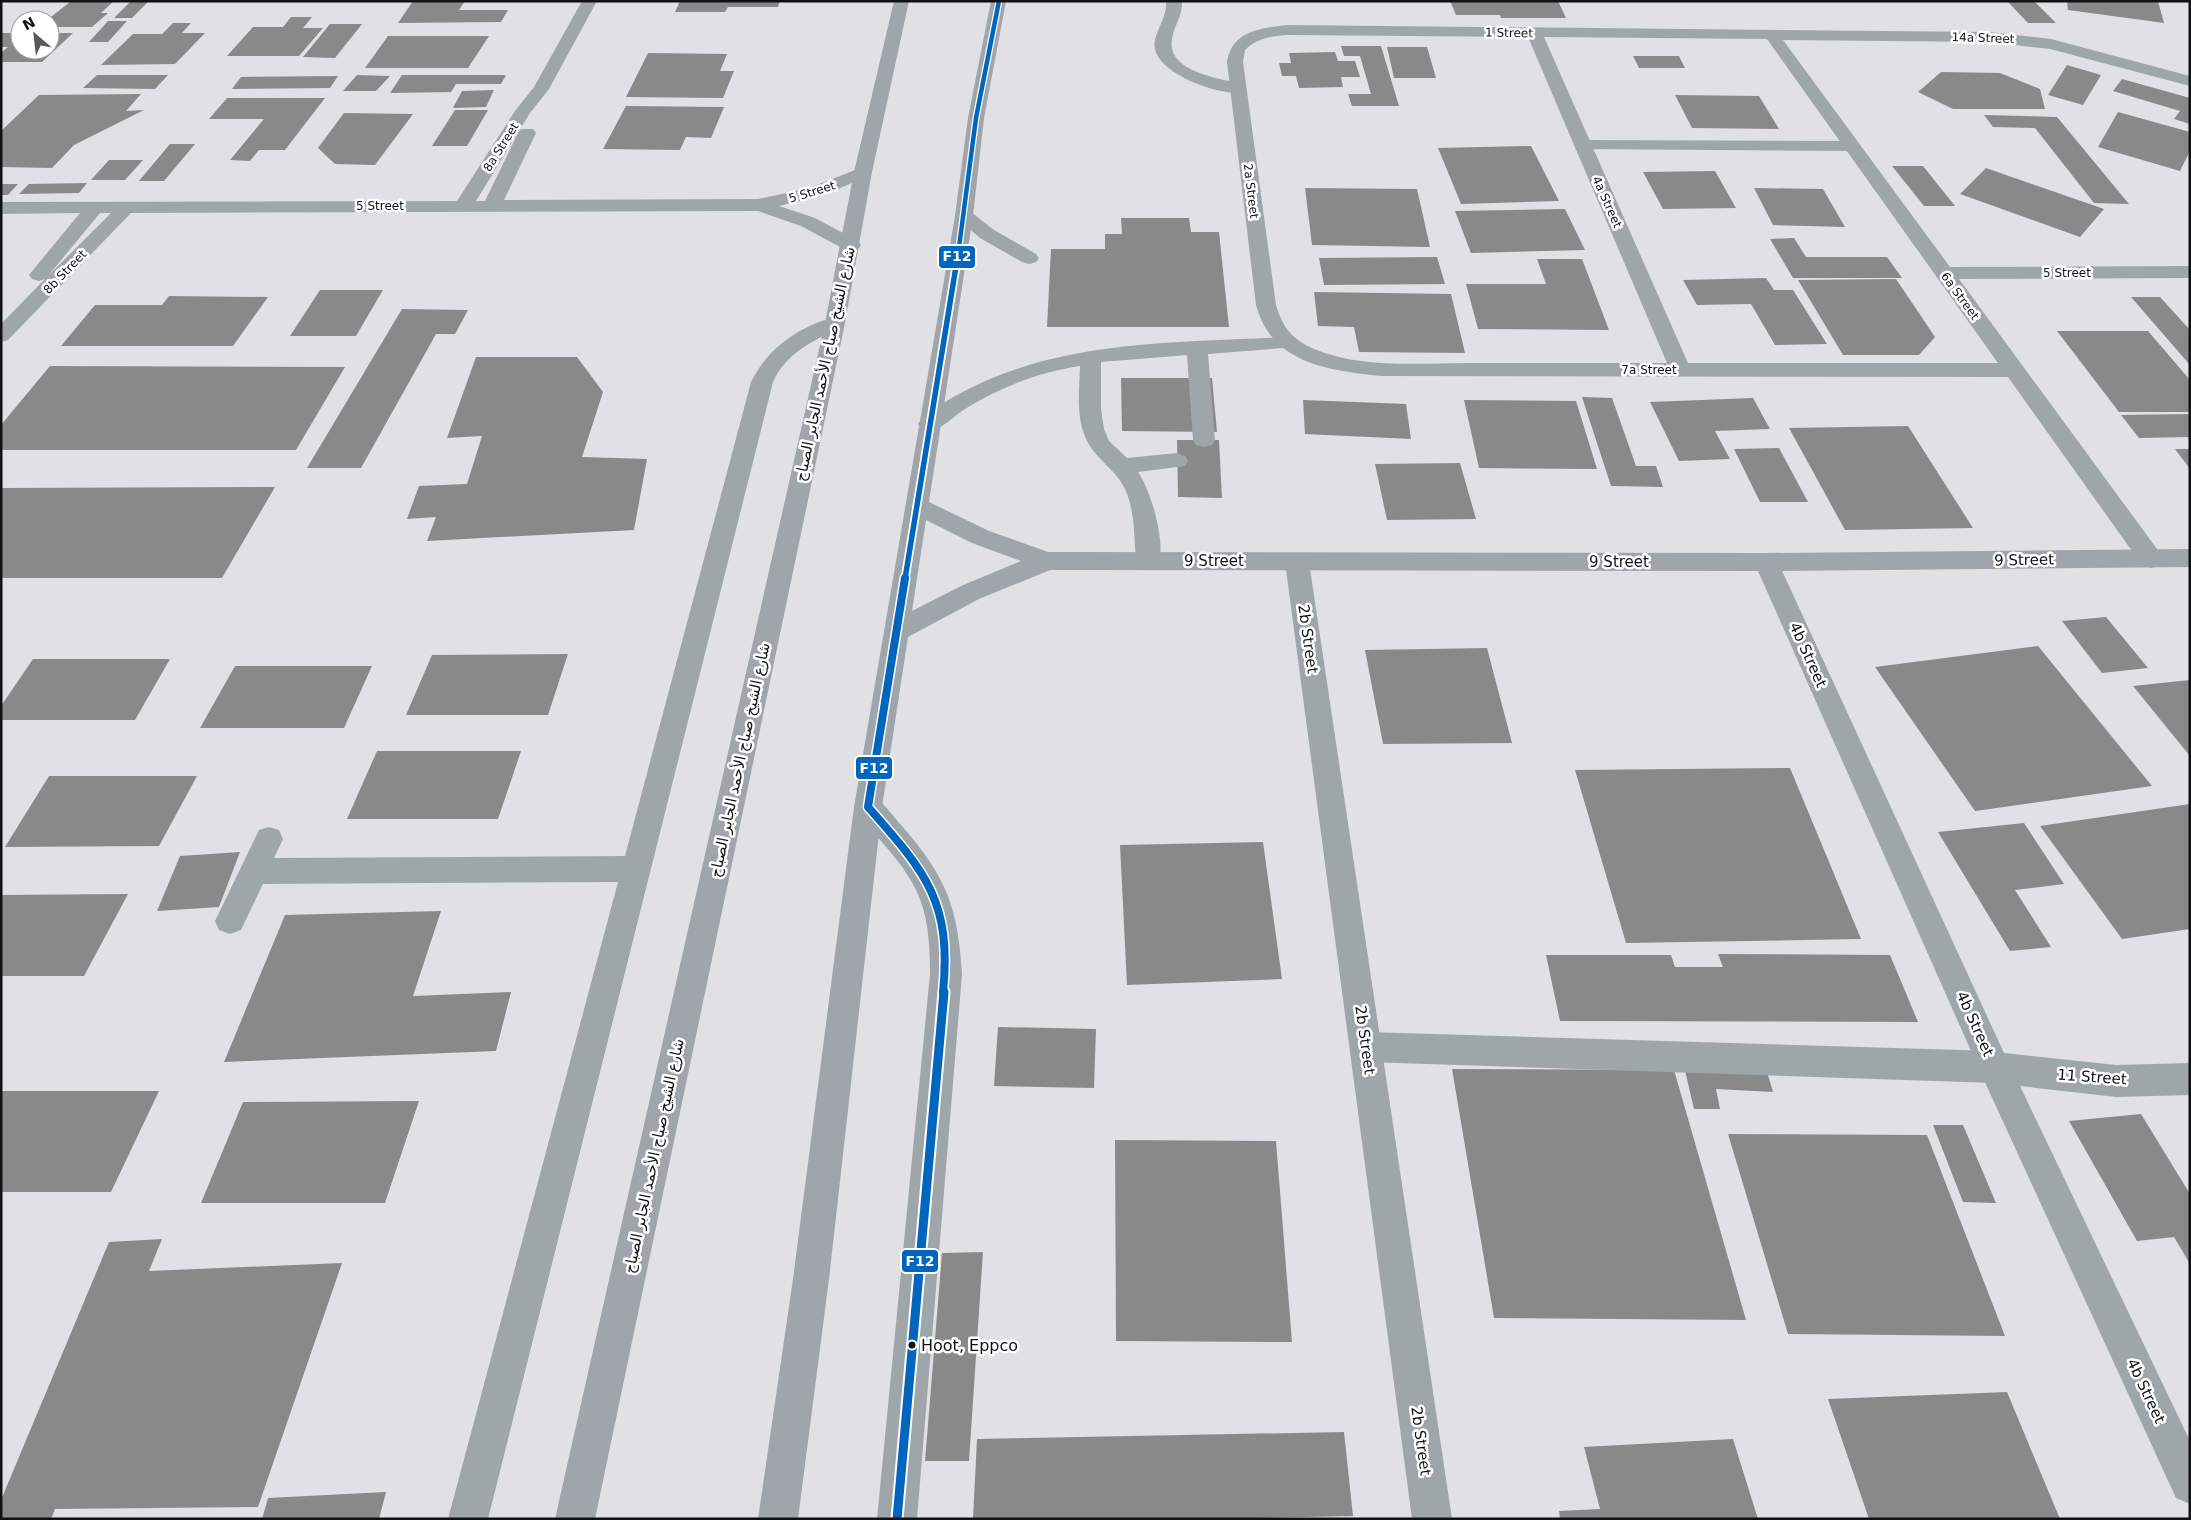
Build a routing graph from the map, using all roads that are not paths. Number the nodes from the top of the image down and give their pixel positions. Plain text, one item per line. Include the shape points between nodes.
1 (590, 1) edge
2 (902, 1) edge
3 (1000, 1) edge
4 (1174, 1) edge
5 (1534, 33) junction
6 (1771, 34) junction
7 (1249, 38) joint
8 (2190, 81) edge
9 (1238, 88) junction
10 (541, 89) junction
11 (1583, 145) junction
12 (1851, 146) junction
13 (863, 172) junction
14 (758, 205) junction
15 (464, 206) junction
16 (492, 206) junction
17 (95, 207) junction
18 (127, 207) junction
19 (1, 208) edge
20 (964, 216) junction
21 (851, 245) junction
22 (1029, 258) dead end
23 (2190, 272) edge
24 (1943, 273) junction
25 (1, 323) edge
26 (835, 323) junction
27 (1, 336) edge
28 (1289, 342) junction
29 (1197, 348) junction
30 (1091, 356) junction
31 (1681, 370) junction
32 (2013, 370) junction
33 (929, 424) junction
34 (1204, 440) dead end
35 (1177, 461) dead end
36 (1122, 466) junction
37 (916, 505) junction
38 (2190, 558) edge
39 (2151, 559) junction
40 (1048, 561) junction
41 (1148, 561) junction
42 (1297, 562) junction
43 (1766, 562) junction
44 (896, 632) junction
45 (868, 807) junction
46 (270, 839) dead end
47 (635, 869) junction
48 (254, 871) junction
49 (230, 921) dead end
50 (1366, 1047) junction
51 (1994, 1067) junction
52 (2190, 1079) edge
53 (2190, 1484) edge
54 (468, 1519) edge
55 (575, 1519) edge
56 (778, 1519) edge
57 (898, 1519) edge
58 (1432, 1519) edge

1 - 10 street, 8a Street
2 - 13 main road, شارع الشيخ صباح الأحمد الجابر الصباح
3 - 20 main road via 976,118
4 - 9 street via 1173,20 1163,45 1170,61 1203,81
5 - 6 street, 1 Street
5 - 7 street, 1 Street via 1288,30
5 - 11 street, 4a Street
6 - 8 street, 14a Street via 2030,40
6 - 12 street, 6a Street
7 - 9 street, 2a Street via 1234,55
9 - 28 street, 2a Street via 1266,305 1272,324
10 - 15 street, 8a Street via 523,111
10 - 16 street, 8a Street via 537,112
11 - 12 street
11 - 31 street, 4a Street
12 - 24 street, 6a Street
13 - 14 street, 5 Street via 815,192
13 - 21 main road, شارع الشيخ صباح الأحمد الجابر الصباح
14 - 16 street, 5 Street
14 - 21 street, 5 Street via 808,222
15 - 16 street, 5 Street
15 - 18 street, 5 Street
17 - 18 street, 5 Street
17 - 19 street, 5 Street
17 - 25 street, 8b Street
18 - 27 street, 8b Street
20 - 22 street via 987,234
20 - 33 main road
21 - 26 main road, شارع الشيخ صباح الأحمد الجابر الصباح
23 - 24 street, 5 Street
24 - 32 street, 6a Street
26 - 47 street via 801,339 766,370
26 - 55 main road, شارع الشيخ صباح الأحمد الجابر الصباح
28 - 29 street
28 - 31 street, 7a Street via 1315,357 1347,366 1381,369
29 - 30 street
29 - 34 street
30 - 33 street via 1031,369 1003,380 976,392
30 - 36 street via 1094,435 1100,446
31 - 32 street, 7a Street
32 - 39 street, 6a Street
33 - 37 main road
35 - 36 street
36 - 41 street via 1135,484 1143,504
37 - 40 main road, 9 Street via 964,531
37 - 44 main road
38 - 39 main road, 9 Street
39 - 43 main road, 9 Street
40 - 41 main road, 9 Street
40 - 44 main road, 9 Street via 970,592
41 - 42 main road, 9 Street
42 - 43 main road, 9 Street
42 - 50 street, 2b Street
43 - 51 street, 4b Street
44 - 45 main road
45 - 56 main road via 811,1278
45 - 57 street via 915,864 933,895 944,935 946,974
46 - 48 street
47 - 48 street
47 - 54 street
48 - 49 street
50 - 51 street, 11 Street
50 - 58 street, 2b Street
51 - 52 street, 11 Street via 2085,1079
51 - 53 street, 4b Street

